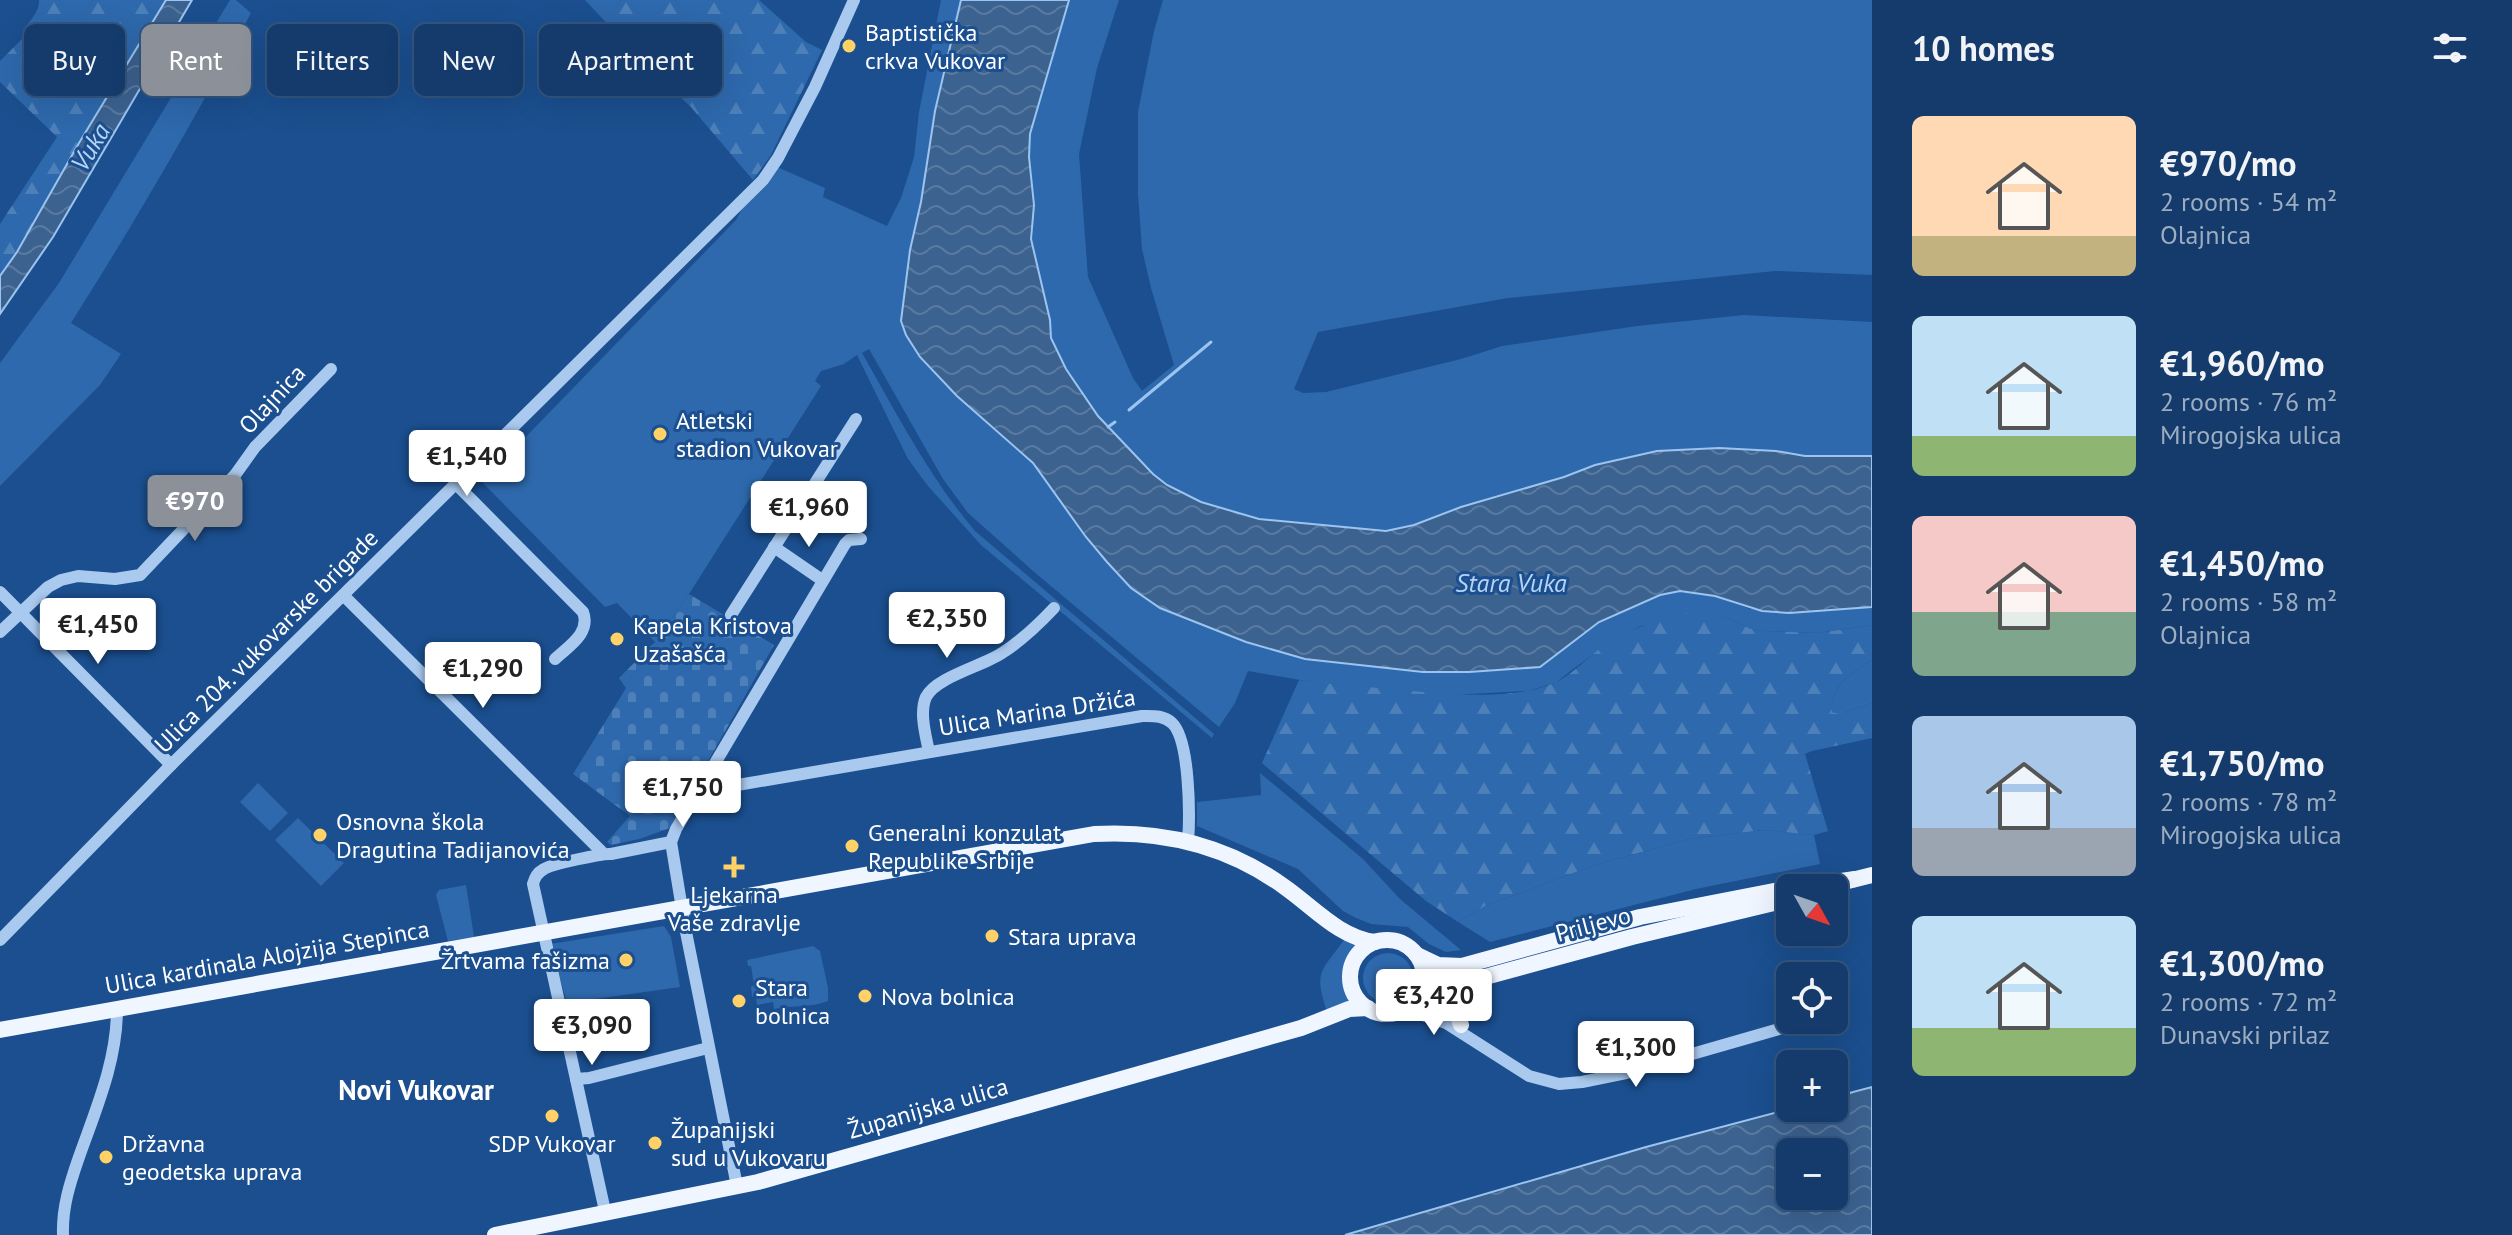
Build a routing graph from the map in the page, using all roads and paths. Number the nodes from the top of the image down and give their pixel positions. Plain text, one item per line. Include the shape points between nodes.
1 (854, 0) edge
2 (331, 369) dead end
3 (856, 419) dead end
4 (456, 484) junction
5 (861, 539) dead end
6 (774, 547) junction
7 (822, 580) junction
8 (0, 592) edge
9 (344, 596) junction
10 (1054, 608) dead end
11 (20, 612) junction
12 (731, 615) dead end
13 (0, 632) edge
14 (555, 659) dead end
15 (929, 752) junction
16 (171, 765) junction
17 (700, 788) junction
18 (671, 842) junction
19 (1188, 842) junction
20 (602, 852) junction
21 (1872, 875) edge
22 (1855, 879) junction
23 (1848, 880) edge
24 (1848, 881) edge
25 (1776, 891) edge
26 (1776, 902) edge
27 (682, 907) junction
28 (543, 931) junction
29 (0, 940) edge
30 (1375, 942) junction
31 (1417, 955) junction
32 (1476, 980) junction
33 (1426, 986) junction
34 (1368, 1008) junction
35 (117, 1009) junction
36 (1397, 1012) junction
37 (1461, 1025) junction
38 (0, 1030) edge
39 (1776, 1030) edge
40 (1475, 1039) junction
41 (708, 1048) junction
42 (576, 1079) junction
43 (737, 1186) junction
44 (605, 1211) junction
45 (63, 1235) edge
46 (495, 1235) edge

1 - 4 street, Ulica 204. vukovarske brigade via 766,177
2 - 11 street, Olajnica via 140,575 61,580
3 - 6 street
4 - 9 street, Ulica 204. vukovarske brigade
4 - 14 street via 583,612 584,630
5 - 7 street via 845,544
6 - 7 street
6 - 12 street
7 - 17 street
8 - 11 street
9 - 16 street, Ulica 204. vukovarske brigade
9 - 20 street
10 - 15 street, Ulica Marina Držića via 999,655 932,689 924,707
11 - 13 street, Olajnica
11 - 16 street
15 - 17 street, Ulica Marina Držića
15 - 19 street, Ulica Marina Držića via 1142,716 1164,717 1183,742
16 - 29 street, Ulica 204. vukovarske brigade
17 - 18 street
18 - 20 street
18 - 27 street
19 - 27 main road, Ulica kardinala Alojzija Stepinca via 1141,833 1094,834
19 - 30 main road, Ulica kardinala Alojzija Stepinca via 1247,864 1346,933
20 - 28 street via 548,866 538,874 533,884
21 - 22 main road, Priljevo
22 - 23 main road, Priljevo
22 - 24 main road, Priljevo
25 - 31 main road, Priljevo via 1640,917 1462,966 1446,967
26 - 32 main road, Priljevo
27 - 28 main road, Ulica kardinala Alojzija Stepinca
27 - 41 street
28 - 35 main road, Ulica kardinala Alojzija Stepinca
28 - 42 street
30 - 31 main road via 1397,942
30 - 34 main road via 1360,952 1350,974 1353,991
31 - 33 main road
32 - 33 main road, Priljevo
32 - 37 main road via 1459,996
33 - 36 main road, Priljevo
33 - 37 street via 1439,1007
34 - 36 main road
34 - 43 main road, Županijska ulica via 1349,1009 1301,1028
35 - 38 main road, Ulica kardinala Alojzija Stepinca
35 - 45 street via 111,1062 65,1199
36 - 40 street via 1433,1017
37 - 40 street
39 - 40 street via 1626,1073 1559,1084 1529,1076
41 - 42 street
41 - 43 street
42 - 44 street
43 - 44 main road, Županijska ulica
44 - 46 main road, Županijska ulica

